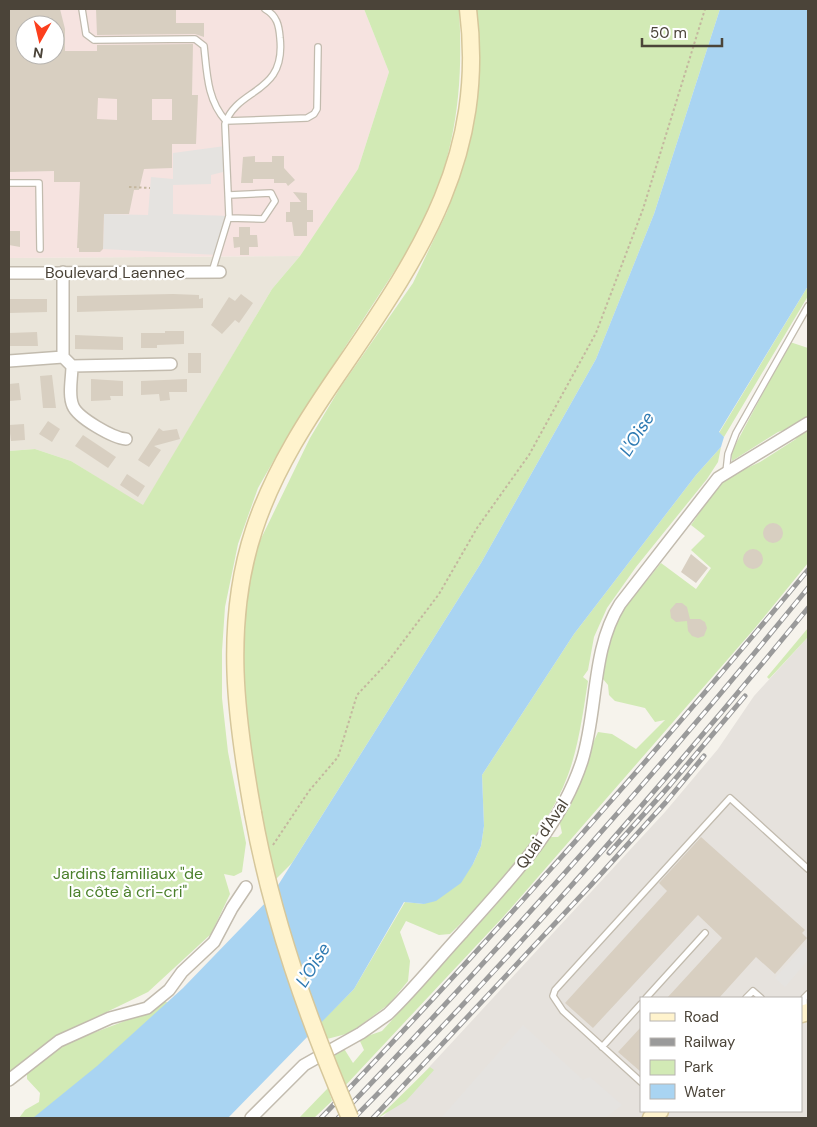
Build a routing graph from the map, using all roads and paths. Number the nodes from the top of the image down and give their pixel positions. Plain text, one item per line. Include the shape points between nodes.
1 (82, 9) edge
2 (265, 9) edge
3 (468, 9) edge
4 (705, 9) edge
5 (318, 47) dead end
6 (226, 120) junction
7 (9, 183) edge
8 (129, 186) dead end
9 (150, 188) dead end
10 (229, 195) junction
11 (229, 218) junction
12 (40, 249) dead end
13 (9, 272) edge
14 (63, 272) junction
15 (216, 272) joint
16 (808, 306) edge
17 (63, 357) junction
18 (9, 361) edge
19 (171, 364) dead end
20 (72, 366) junction
21 (808, 423) edge
22 (126, 438) dead end
23 (724, 473) junction
24 (272, 847) dead end
25 (808, 869) edge
26 (246, 887) dead end
27 (705, 933) dead end
28 (808, 994) edge
29 (647, 997) edge
30 (747, 997) edge
31 (760, 997) edge
32 (640, 1005) edge
33 (804, 1013) edge
34 (602, 1047) junction
35 (9, 1080) edge
36 (640, 1081) edge
37 (251, 1118) edge
38 (350, 1118) edge

1 - 6 lane via 86,34 94,40 195,39 204,46 209,88 218,111
2 - 6 lane via 274,16 278,25 281,48 278,65 267,82
3 - 38 main road, bridge via 471,57 468,108 459,153 445,195 400,282 322,396 266,498 246,555 236,621 234,673 239,732 266,877 292,968
4 - 24 path via 643,209 596,333 539,438 477,528 439,594 387,663 357,695 338,757 309,791
5 - 6 lane via 317,109 314,114 307,118
6 - 10 lane
7 - 12 lane via 39,183
8 - 9 path
10 - 11 lane
10 - 11 lane via 271,193 275,201 263,218
11 - 15 lane
13 - 14 street, Boulevard Laennec
14 - 15 street, Boulevard Laennec
14 - 17 street
16 - 23 lane via 736,433
17 - 18 street
17 - 20 street
19 - 20 street
20 - 22 street via 72,397 76,410 112,436
21 - 23 street, Quai d'Aval
23 - 37 street, Quai d'Aval via 639,578 609,623 582,761 562,808 535,850 388,1014 304,1066
25 - 34 lane via 730,798 555,990 553,996 563,1011
26 - 35 street via 207,951 147,1008 110,1018 59,1041
27 - 29 lane
28 - 33 lane via 804,998
30 - 31 lane via 753,991
32 - 34 lane
34 - 36 lane

